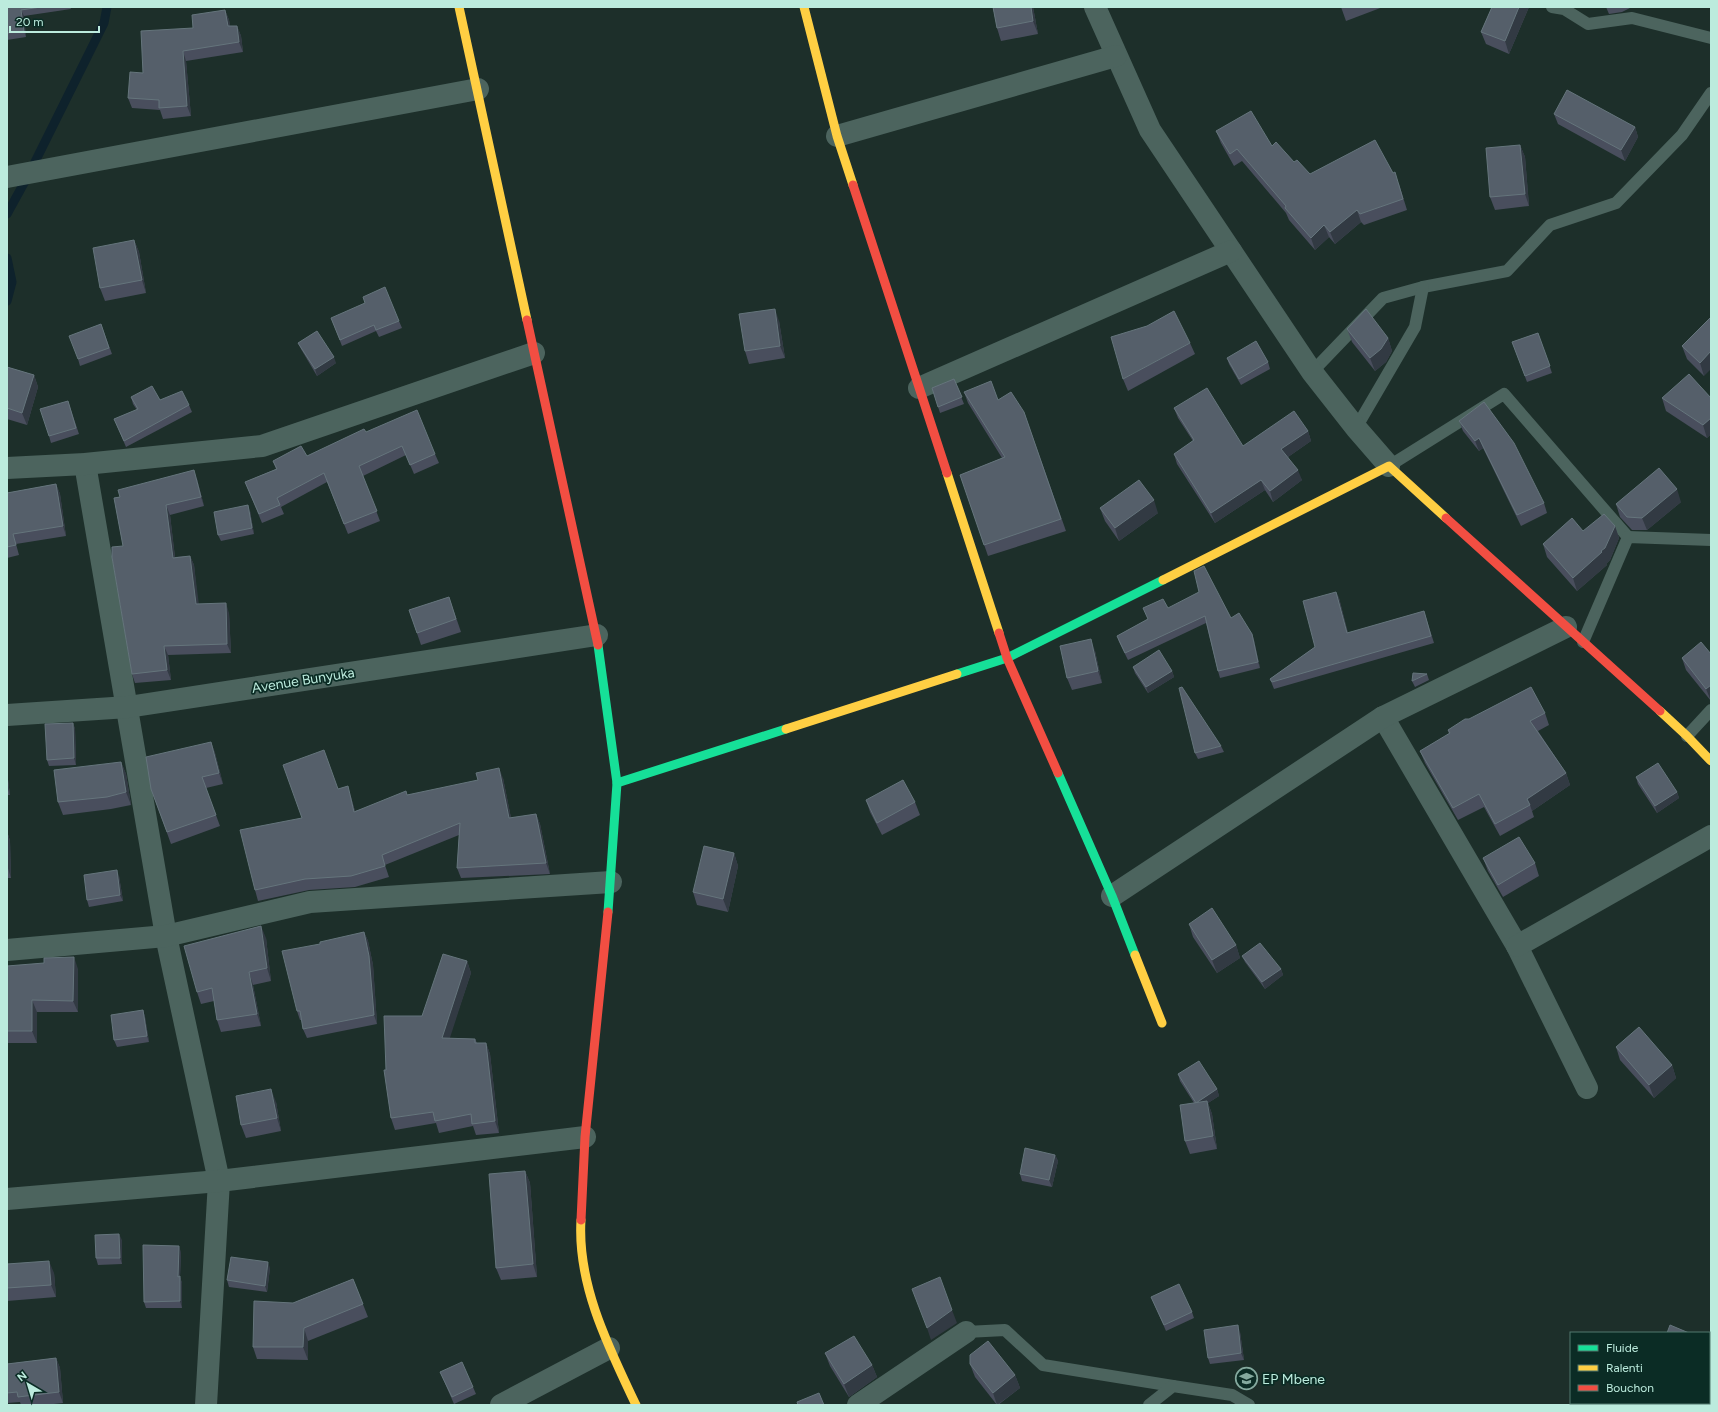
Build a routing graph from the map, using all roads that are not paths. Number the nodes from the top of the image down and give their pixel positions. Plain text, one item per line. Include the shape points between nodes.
1 (460, 7) edge
2 (804, 7) edge
3 (1095, 7) edge
4 (1552, 7) edge
5 (1711, 38) edge
6 (1116, 56) junction
7 (478, 89) junction
8 (1711, 93) edge
9 (837, 136) junction
10 (7, 177) edge
11 (1230, 251) junction
12 (1423, 287) junction
13 (534, 353) junction
14 (1312, 372) junction
15 (919, 388) junction
16 (1356, 428) junction
17 (85, 464) junction
18 (1389, 466) junction
19 (7, 468) edge
20 (1628, 537) junction
21 (1711, 540) edge
22 (1566, 627) junction
23 (597, 635) junction
24 (1583, 642) junction
25 (1007, 658) junction
26 (128, 707) junction
27 (1711, 710) edge
28 (7, 715) edge
29 (1383, 717) junction
30 (1687, 736) junction
31 (1711, 761) edge
32 (617, 783) junction
33 (1711, 836) edge
34 (611, 882) junction
35 (1112, 896) junction
36 (166, 936) junction
37 (1517, 946) junction
38 (7, 950) edge
39 (1162, 1023) dead end
40 (1587, 1088) dead end
41 (585, 1137) junction
42 (219, 1181) junction
43 (7, 1199) edge
44 (966, 1332) joint
45 (609, 1348) junction
46 (1173, 1386) junction
47 (206, 1405) edge
48 (501, 1405) edge
49 (636, 1405) edge
50 (858, 1405) edge
51 (1149, 1405) edge
52 (1249, 1405) edge

1 - 7 main road
2 - 9 main road
3 - 6 street
4 - 5 lane via 1564,9 1588,24 1632,18
6 - 9 street
6 - 11 street via 1150,130
7 - 10 street
7 - 13 main road
8 - 12 lane via 1682,135 1616,203 1550,225 1507,271
9 - 15 main road
11 - 14 street
11 - 15 street
12 - 14 lane via 1383,298
12 - 16 lane via 1415,327
13 - 17 street via 262,446
13 - 23 main road
14 - 16 street
15 - 25 main road
16 - 18 street
17 - 19 street
17 - 26 street
18 - 20 lane via 1504,394
18 - 22 main road
18 - 25 main road
20 - 21 lane
20 - 24 lane
22 - 24 main road
22 - 29 street
23 - 26 street, Avenue Bunyuka
23 - 32 main road
24 - 30 main road
25 - 32 main road
25 - 35 main road
26 - 28 street, Avenue Bunyuka
26 - 36 street
27 - 30 lane
29 - 35 street
29 - 37 street
30 - 31 main road
32 - 34 main road
33 - 37 street
34 - 36 street via 310,902
34 - 41 main road
35 - 39 main road
36 - 38 street
36 - 42 street
37 - 40 street
41 - 42 street
41 - 45 main road via 580,1234 589,1291
42 - 43 street
42 - 47 street
44 - 46 lane via 1006,1330 1043,1365
44 - 50 street
45 - 48 street
45 - 49 main road
46 - 51 lane
46 - 52 lane via 1232,1395

